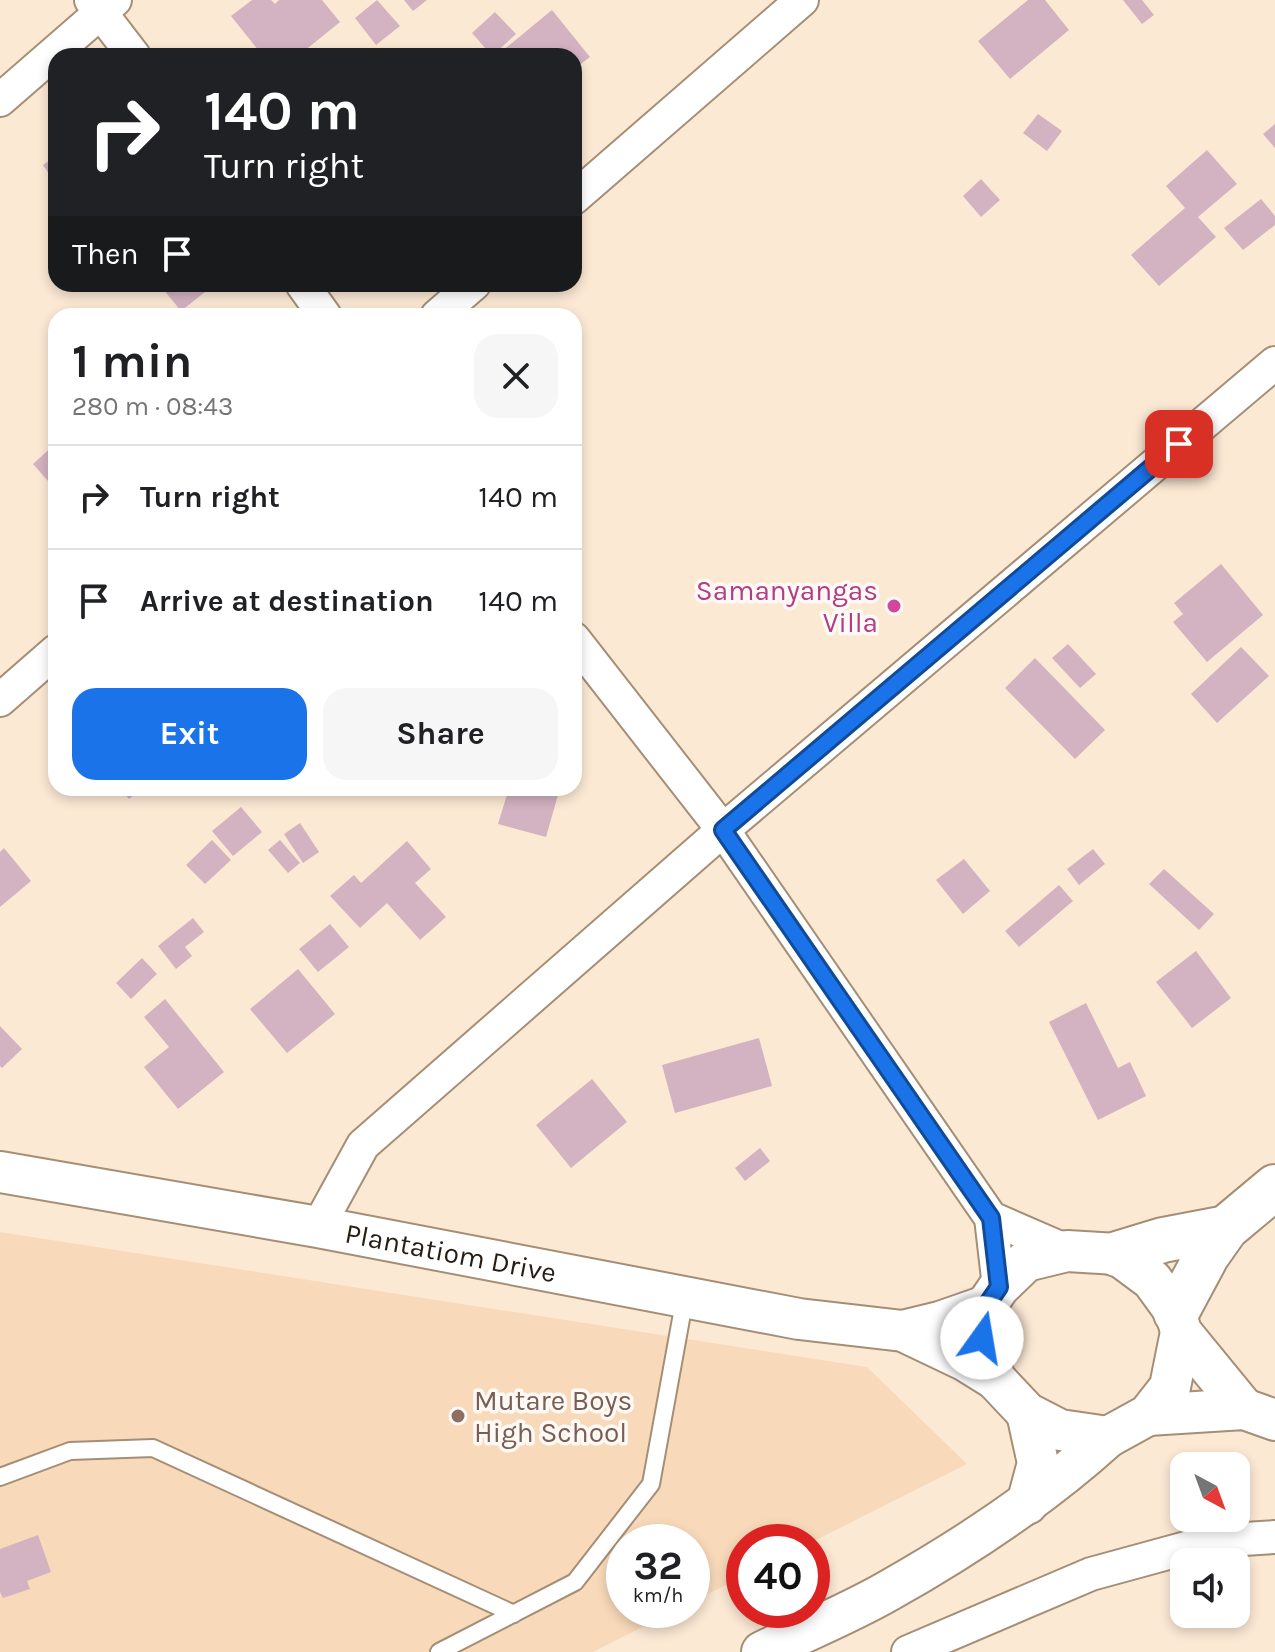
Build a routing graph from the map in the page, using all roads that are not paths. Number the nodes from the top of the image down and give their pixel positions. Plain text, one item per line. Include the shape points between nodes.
1 (802, 0) edge
2 (102, 4) edge
3 (55, 48) edge
4 (129, 48) edge
5 (48, 55) edge
6 (0, 100) edge
7 (582, 191) edge
8 (465, 292) edge
9 (446, 308) edge
10 (1275, 363) edge
11 (582, 649) edge
12 (48, 658) edge
13 (0, 700) edge
14 (723, 830) junction
15 (0, 1172) edge
16 (1275, 1187) edge
17 (991, 1218) junction
18 (318, 1227) junction
19 (1226, 1228) junction
20 (1067, 1251) junction
21 (1117, 1254) junction
22 (685, 1297) junction
23 (992, 1297) junction
24 (1179, 1322) junction
25 (903, 1331) junction
26 (995, 1379) junction
27 (1027, 1413) junction
28 (1148, 1415) junction
29 (1259, 1415) edge
30 (1108, 1437) junction
31 (0, 1477) edge
32 (1027, 1504) junction
33 (1275, 1537) edge
34 (514, 1614) junction
35 (439, 1652) edge
36 (762, 1652) edge
37 (908, 1652) edge

1 - 7 street
2 - 3 street
2 - 4 street
5 - 6 street
8 - 9 street
10 - 14 street
11 - 14 street
12 - 13 street
14 - 17 street
14 - 18 street via 363,1145
15 - 18 street, Plantatiom Drive
16 - 19 main road
17 - 20 street
17 - 23 street
18 - 22 street, Plantatiom Drive
19 - 21 main road
19 - 24 main road via 1207,1255
20 - 21 street
20 - 23 street via 1026,1261
21 - 24 street via 1152,1280
22 - 25 street, Plantatiom Drive via 799,1319
22 - 34 lane via 651,1484 575,1582
23 - 25 street via 940,1322
23 - 26 street via 982,1338
24 - 28 street via 1170,1387
24 - 29 street
25 - 26 street
26 - 27 street
27 - 30 street via 1060,1430
27 - 32 street via 1038,1463
28 - 29 street
28 - 30 street
30 - 32 street
31 - 34 lane via 70,1451 153,1448
32 - 36 street via 887,1592
33 - 37 street via 1212,1541 1091,1574
34 - 35 lane

